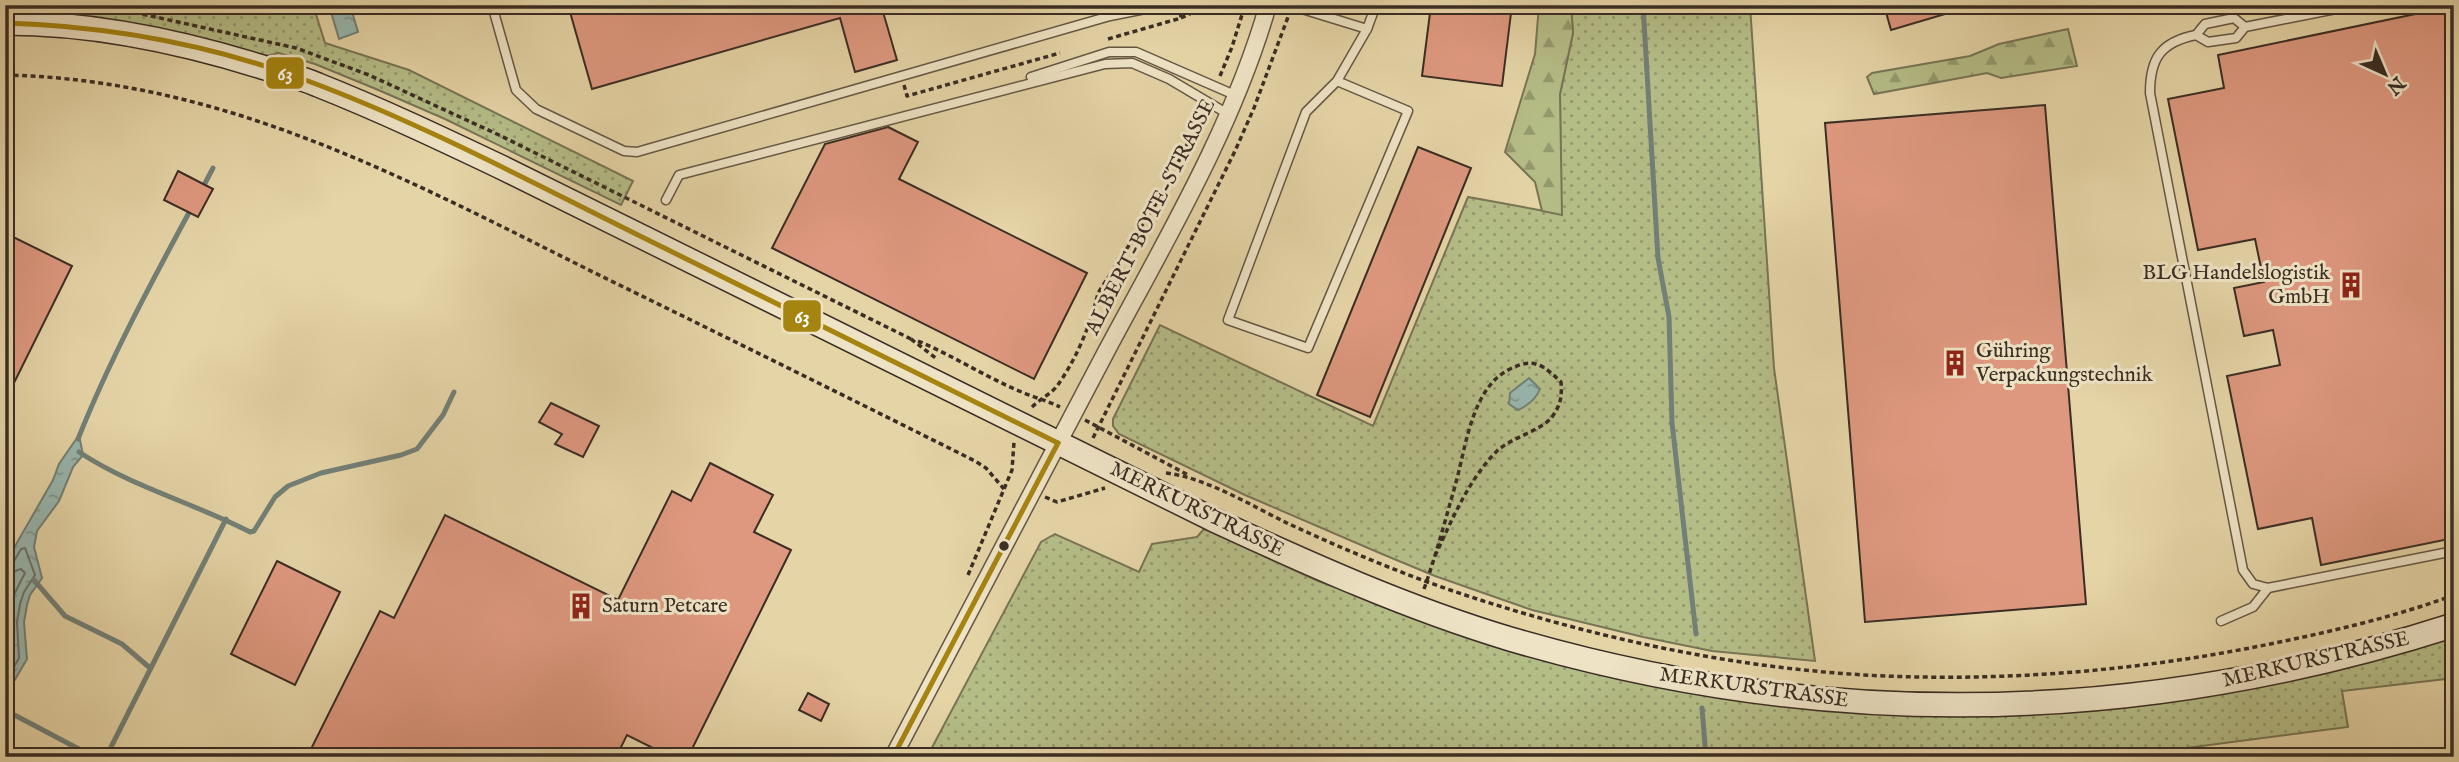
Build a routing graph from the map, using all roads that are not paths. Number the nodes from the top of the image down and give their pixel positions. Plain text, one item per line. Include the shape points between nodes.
1 (492, 5) edge
2 (1165, 5) edge
3 (1268, 5) edge
4 (1376, 5) edge
5 (2356, 5) edge
6 (1290, 6) edge
7 (5, 23) edge
8 (2245, 27) junction
9 (1367, 29) junction
10 (2196, 35) junction
11 (1337, 81) junction
12 (1237, 96) junction
13 (962, 100) junction
14 (1228, 114) junction
15 (666, 200) dead end
16 (1058, 443) junction
17 (2454, 551) edge
18 (2268, 588) junction
19 (2221, 621) dead end
20 (2454, 625) edge
21 (893, 757) edge

1 - 2 lane via 513,82 524,100 624,151 637,152 1110,16
3 - 12 street, ALBERT-BOTE-STRASSE
4 - 9 lane
5 - 8 lane
6 - 9 lane
7 - 16 street, MERKURSTRASSE via 95,29 176,43 316,83 515,174
8 - 10 lane via 2236,38 2208,42
8 - 10 lane via 2234,18 2205,24
9 - 11 lane
10 - 18 lane via 2181,38 2160,52 2150,72 2151,93 2243,570 2253,584
11 - 11 lane via 1306,112 1228,320 1308,348 1408,111
12 - 13 lane via 1136,52 1109,52
12 - 14 street, ALBERT-BOTE-STRASSE
13 - 14 lane via 1105,64 1132,63 1170,79
13 - 15 lane via 679,175
14 - 16 street, ALBERT-BOTE-STRASSE
16 - 20 street, MERKURSTRASSE via 1288,554 1417,607 1586,660 1784,696 1908,705 2114,699 2292,670
16 - 21 street, ALBERT-BOTE-STRASSE
17 - 18 lane
18 - 19 lane via 2253,607

